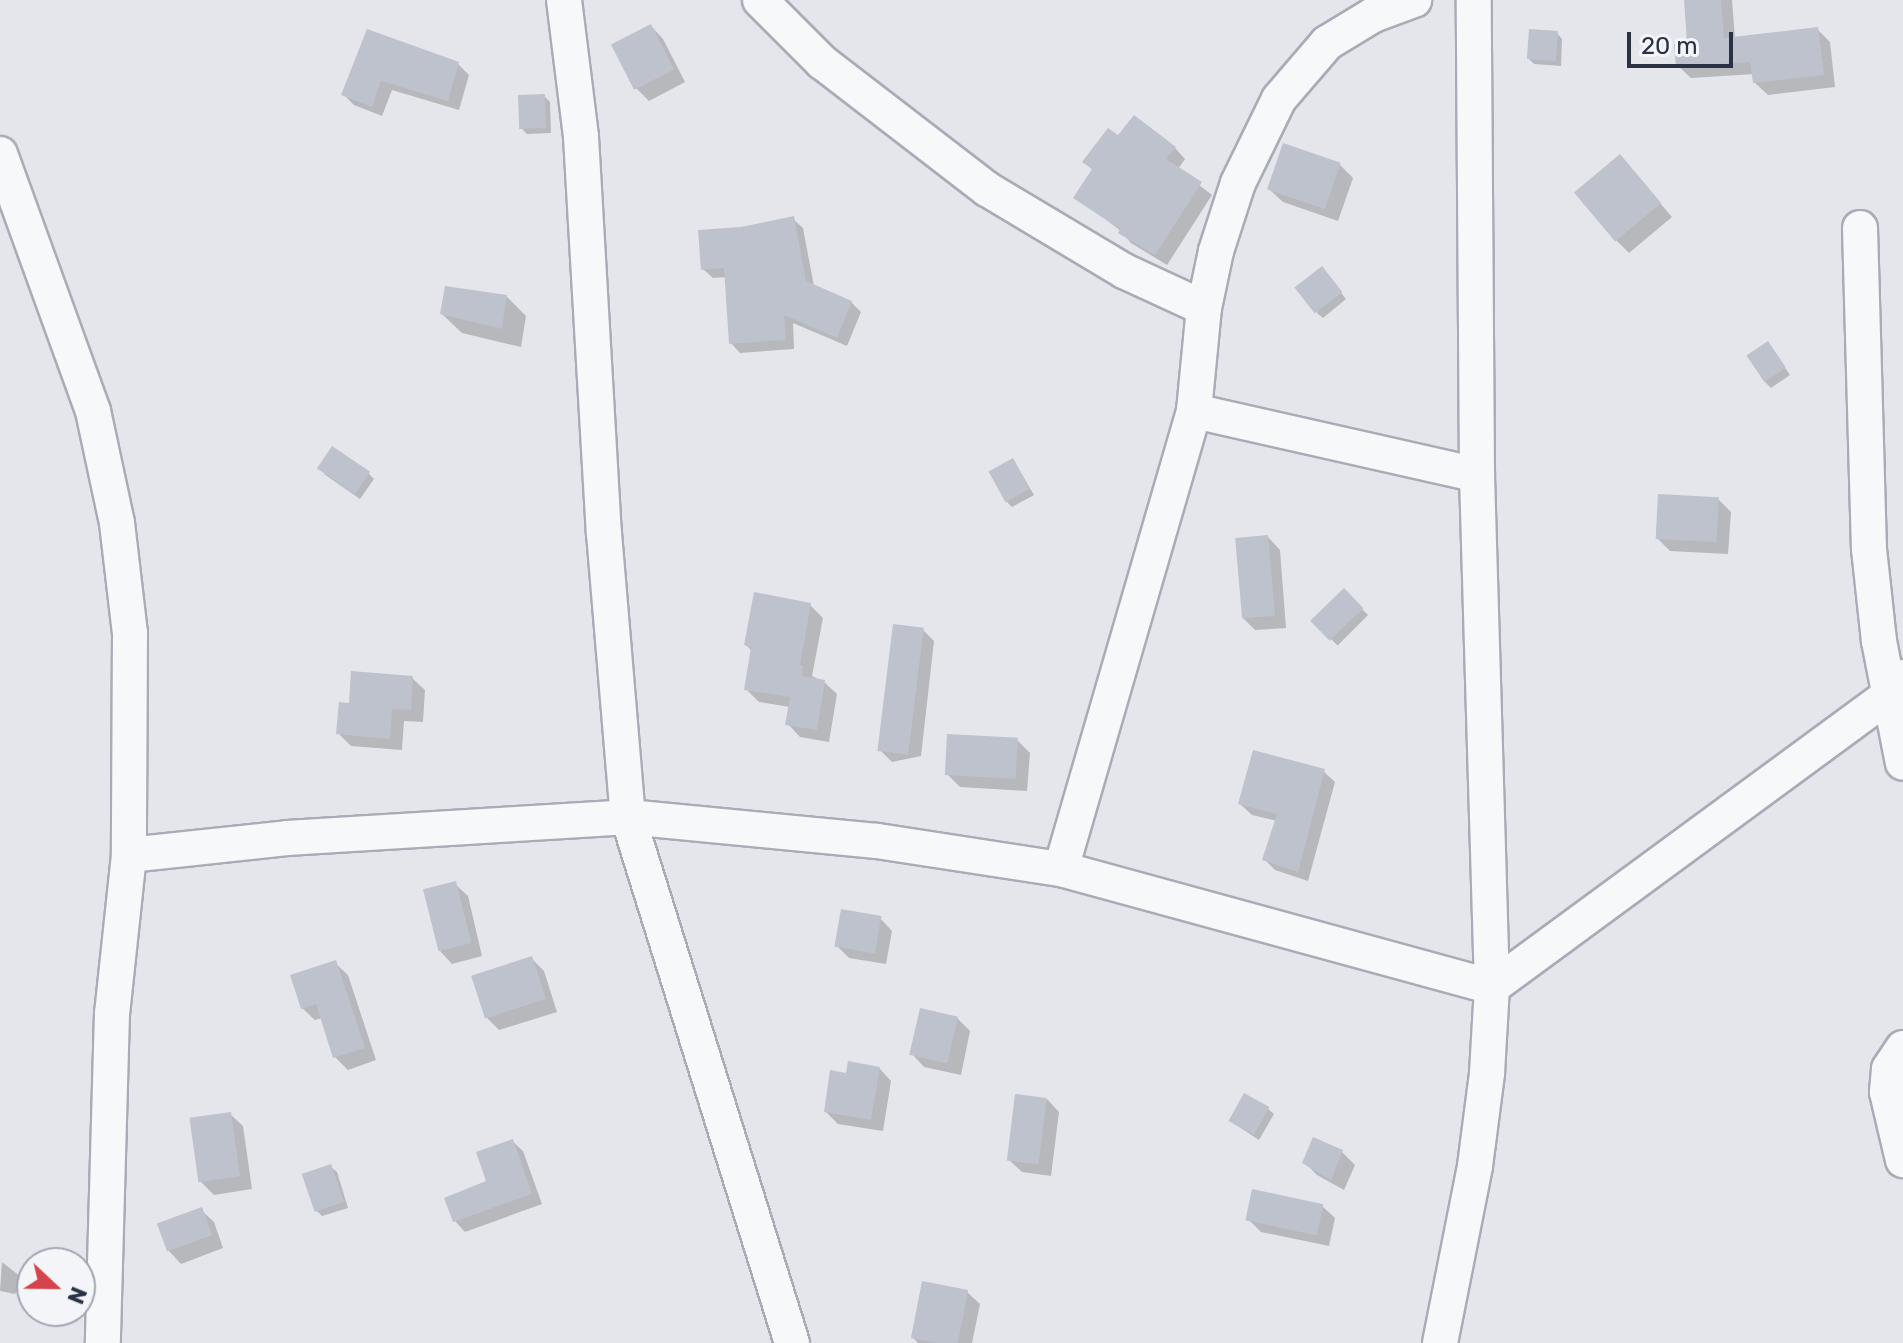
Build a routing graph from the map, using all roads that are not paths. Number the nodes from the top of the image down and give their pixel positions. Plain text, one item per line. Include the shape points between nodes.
1 (564, 0) edge
2 (760, 0) edge
3 (1414, 0) edge
4 (1474, 0) edge
5 (0, 154) edge
6 (1860, 228) dead end
7 (1204, 308) junction
8 (1194, 411) junction
9 (1477, 475) junction
10 (1896, 686) edge
11 (1903, 763) edge
12 (628, 817) junction
13 (129, 855) junction
14 (1061, 869) junction
15 (1492, 987) junction
16 (1903, 1048) edge
17 (1903, 1160) edge
18 (103, 1343) edge
19 (792, 1343) edge
20 (1440, 1343) edge

1 - 12 street via 581,137 604,533
2 - 7 street via 822,62 987,189 1124,271
3 - 7 street via 1373,15 1327,43 1279,99 1238,183
4 - 9 street
5 - 13 street via 93,411 117,523 130,633
6 - 10 street via 1869,549
7 - 8 street
8 - 9 street
8 - 14 street
9 - 15 street
10 - 11 street
10 - 15 street
12 - 13 street via 287,838
12 - 14 street via 877,841
12 - 19 street
13 - 18 street via 112,1013
14 - 15 street
15 - 20 street via 1475,1166
16 - 17 street via 1889,1069 1887,1092

